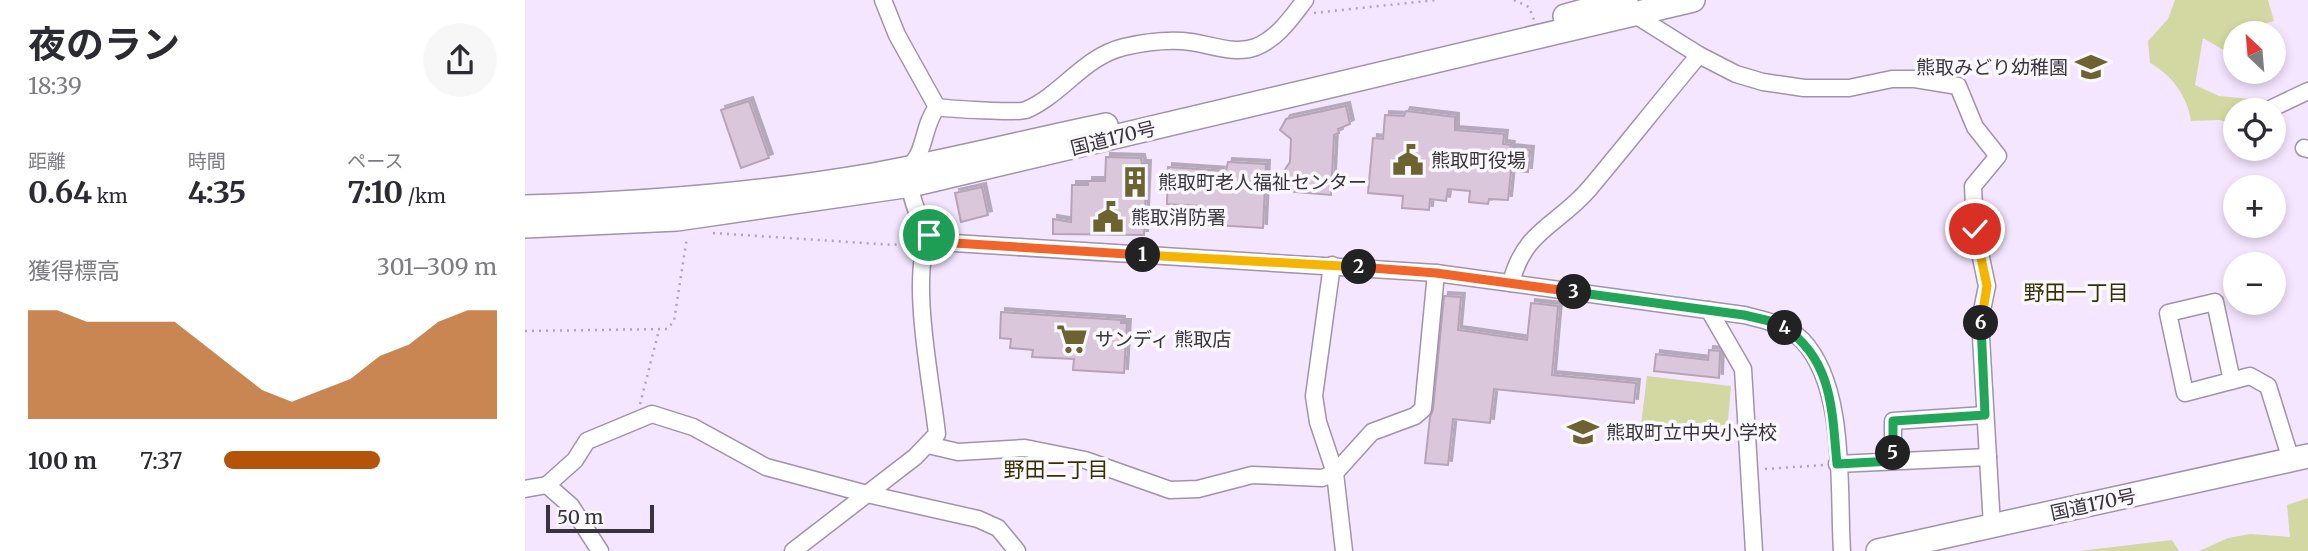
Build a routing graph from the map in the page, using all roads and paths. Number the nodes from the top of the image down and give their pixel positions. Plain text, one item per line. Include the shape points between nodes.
1 (883, 0) edge
2 (1305, 0) edge
3 (1436, 0) edge
4 (1514, 0) edge
5 (1693, 0) edge
6 (1623, 4) edge
7 (1292, 15) junction
8 (1535, 23) junction
9 (1699, 55) junction
10 (2308, 91) edge
11 (2286, 101) edge
12 (937, 107) junction
13 (911, 176) junction
14 (525, 207) edge
15 (525, 226) edge
16 (688, 231) dead end
17 (709, 233) dead end
18 (929, 235) junction
19 (904, 243) dead end
20 (1332, 265) junction
21 (1436, 273) junction
22 (1511, 283) junction
23 (1709, 310) junction
24 (659, 330) junction
25 (525, 331) edge
26 (2232, 381) junction
27 (652, 414) junction
28 (1985, 415) junction
29 (928, 445) junction
30 (1988, 457) junction
31 (2299, 458) edge
32 (1893, 461) junction
33 (1837, 464) junction
34 (1747, 470) junction
35 (1335, 473) junction
36 (547, 485) junction
37 (525, 489) edge
38 (867, 494) junction
39 (1992, 526) junction
40 (600, 551) edge
41 (793, 551) edge
42 (1017, 551) edge
43 (1344, 551) edge
44 (1754, 551) edge
45 (1842, 551) edge
46 (1878, 551) edge

1 - 12 street
2 - 7 street
3 - 7 path
4 - 8 path via 1529,8
5 - 6 highway, 国道170号
6 - 8 highway, 国道170号
6 - 9 street
6 - 13 highway, 国道170号
7 - 12 street via 1274,38 1253,48 1222,49 1182,41 1103,53 1024,111
8 - 13 highway, 国道170号
9 - 22 street via 1585,193 1520,254
9 - 28 street via 1736,74 1804,88 1849,88 1892,79 1958,86 1975,127 1998,156 1973,186 1975,229 1987,286 1980,320
10 - 11 street
12 - 13 street via 928,119
13 - 14 highway, 国道170号 via 713,197
13 - 15 highway, 国道170号 via 677,219
13 - 18 street via 918,217
16 - 24 path via 674,321
17 - 19 path
18 - 20 street via 954,243
18 - 29 street via 922,249 923,330 937,434
20 - 21 street
20 - 35 street via 1314,396
21 - 22 street
21 - 35 street via 1423,408 1415,416 1372,432
22 - 23 street
23 - 33 street via 1778,323 1801,339 1830,389
23 - 34 street via 1743,369
24 - 25 path
24 - 27 path via 639,405
26 - 26 street via 2185,393 2168,313 2215,302
26 - 31 street via 2251,376 2268,386
27 - 36 street via 587,441 575,460
27 - 38 street via 693,427 766,467
28 - 30 street
28 - 32 street via 1893,421
29 - 35 street via 958,452 1025,448 1085,460 1170,490 1198,489 1252,475 1322,478
29 - 38 street
30 - 32 street
30 - 39 street
31 - 39 highway, 国道170号
32 - 33 street
33 - 34 path
33 - 45 street
34 - 44 street
35 - 43 street
36 - 37 street
36 - 40 street via 571,506
38 - 41 street
38 - 42 street via 978,519 998,528
39 - 46 highway, 国道170号

